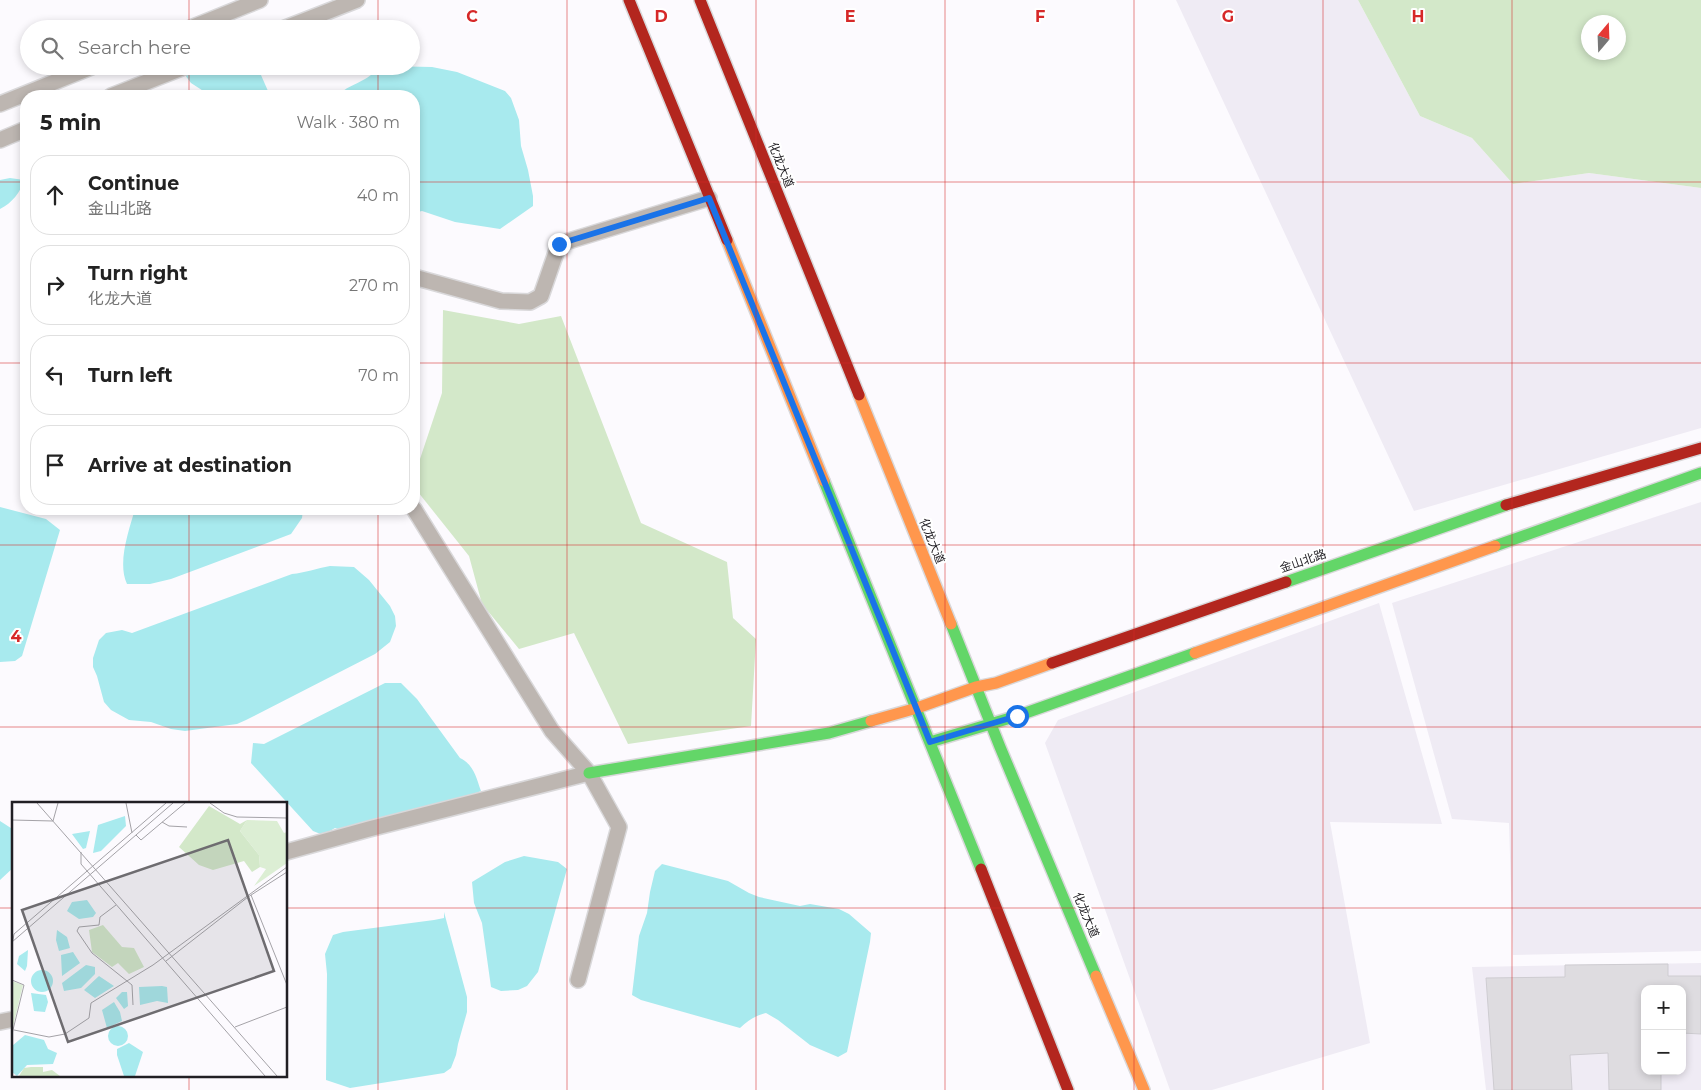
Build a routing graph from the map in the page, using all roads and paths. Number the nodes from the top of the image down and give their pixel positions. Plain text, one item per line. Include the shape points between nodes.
1 (260, 0) edge
2 (357, 0) edge
3 (629, 0) edge
4 (700, 0) edge
5 (210, 20) edge
6 (306, 20) edge
7 (72, 75) edge
8 (165, 75) edge
9 (35, 90) edge
10 (126, 90) edge
11 (20, 96) edge
12 (0, 104) edge
13 (20, 132) edge
14 (0, 140) edge
15 (709, 198) junction
16 (420, 279) edge
17 (1701, 448) edge
18 (1701, 473) edge
19 (418, 515) edge
20 (976, 687) junction
21 (917, 708) junction
22 (991, 725) junction
23 (930, 742) junction
24 (589, 773) junction
25 (288, 851) edge
26 (578, 980) dead end
27 (1068, 1090) edge
28 (1144, 1090) edge

1 - 5 street
2 - 6 street
3 - 15 main road
4 - 20 main road, 化龙大道
7 - 9 street
8 - 10 street
11 - 12 street
13 - 14 street
15 - 16 street via 559,244 541,296 530,302 501,301
15 - 21 main road
17 - 20 main road, 金山北路 via 1502,506 996,683
18 - 22 main road
19 - 24 street via 552,731
20 - 21 main road, 金山北路
20 - 22 main road, 化龙大道
21 - 23 main road
21 - 24 main road, 金山北路 via 829,733
22 - 23 main road
22 - 28 main road, 化龙大道
23 - 27 main road
24 - 25 street
24 - 26 street via 619,827

